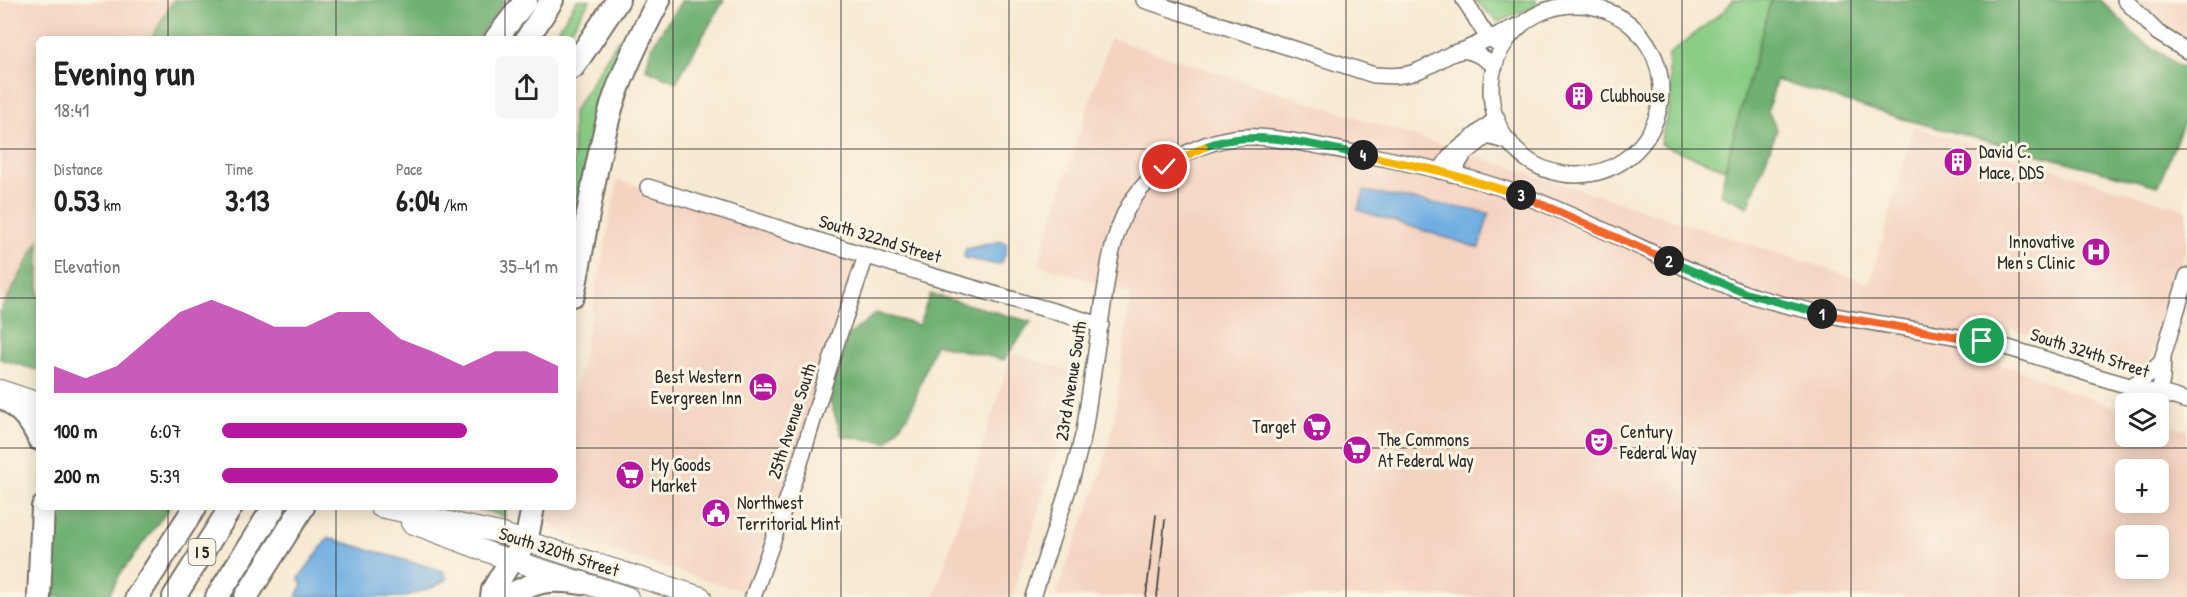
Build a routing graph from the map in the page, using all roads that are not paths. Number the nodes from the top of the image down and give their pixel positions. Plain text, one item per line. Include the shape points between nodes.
1 (526, 0) edge
2 (552, 0) edge
3 (618, 0) edge
4 (659, 0) edge
5 (1144, 0) edge
6 (1464, 0) edge
7 (2125, 0) edge
8 (1546, 5) edge
9 (1606, 5) edge
10 (1523, 24) junction
11 (498, 36) edge
12 (529, 36) edge
13 (1489, 39) junction
14 (1504, 46) junction
15 (1464, 50) junction
16 (2187, 51) edge
17 (576, 63) edge
18 (1495, 66) junction
19 (1497, 118) junction
20 (1509, 142) junction
21 (1446, 173) junction
22 (1153, 177) joint
23 (648, 187) dead end
24 (866, 256) junction
25 (2187, 276) edge
26 (576, 281) edge
27 (1101, 325) junction
28 (2161, 362) junction
29 (2131, 386) junction
30 (0, 390) edge
31 (2152, 393) edge
32 (2159, 393) edge
33 (0, 395) edge
34 (2169, 395) edge
35 (2187, 400) edge
36 (36, 402) edge
37 (2169, 405) edge
38 (2187, 410) edge
39 (36, 434) edge
40 (43, 510) edge
41 (193, 510) edge
42 (229, 510) edge
43 (254, 510) edge
44 (272, 510) edge
45 (301, 510) edge
46 (377, 510) edge
47 (395, 510) edge
48 (532, 510) edge
49 (526, 542) junction
50 (511, 560) junction
51 (583, 583) junction
52 (39, 597) edge
53 (137, 597) edge
54 (174, 597) edge
55 (202, 597) edge
56 (218, 597) edge
57 (246, 597) edge
58 (492, 597) edge
59 (506, 597) edge
60 (628, 597) edge
61 (701, 597) edge
62 (753, 597) edge
63 (1033, 597) edge

1 - 11 highway
2 - 12 highway
3 - 17 highway
4 - 26 highway via 636,43 613,104
5 - 15 street via 1374,75 1407,75
6 - 13 street
7 - 16 street via 2158,33
8 - 9 street
8 - 10 street
9 - 20 street via 1642,36 1660,75 1658,112 1641,144 1630,155 1602,170 1564,174 1534,163
10 - 13 street
10 - 14 street
13 - 14 street
13 - 15 street
14 - 18 street
15 - 18 street via 1479,53
18 - 19 street via 1491,94
19 - 20 street
19 - 21 street via 1451,155
20 - 21 street via 1487,136
21 - 22 street, South 324th Street via 1368,155 1258,137 1217,141 1176,160
21 - 29 street, South 324th Street via 1540,203 1745,293 1836,317 1982,341
22 - 27 street, 23rd Avenue South via 1135,197 1118,231
23 - 24 street, South 322nd Street
24 - 27 street, South 322nd Street
24 - 62 street, 25th Avenue South
25 - 28 street
27 - 63 street, 23rd Avenue South via 1079,454
28 - 29 street
28 - 32 street
29 - 31 street, South 324th Street
30 - 36 main road
33 - 39 highway via 27,418
34 - 35 street, South 324th Street
37 - 38 street, South 324th Street
40 - 52 highway
41 - 53 highway
42 - 54 highway, I 5
43 - 55 highway
44 - 56 highway
45 - 57 highway
46 - 50 main road, South 320th Street
47 - 49 main road, South 320th Street via 475,526
48 - 49 highway
49 - 50 highway
49 - 61 main road, South 320th Street
50 - 51 main road, South 320th Street
50 - 58 highway
51 - 59 highway via 543,580
51 - 60 main road, South 320th Street

